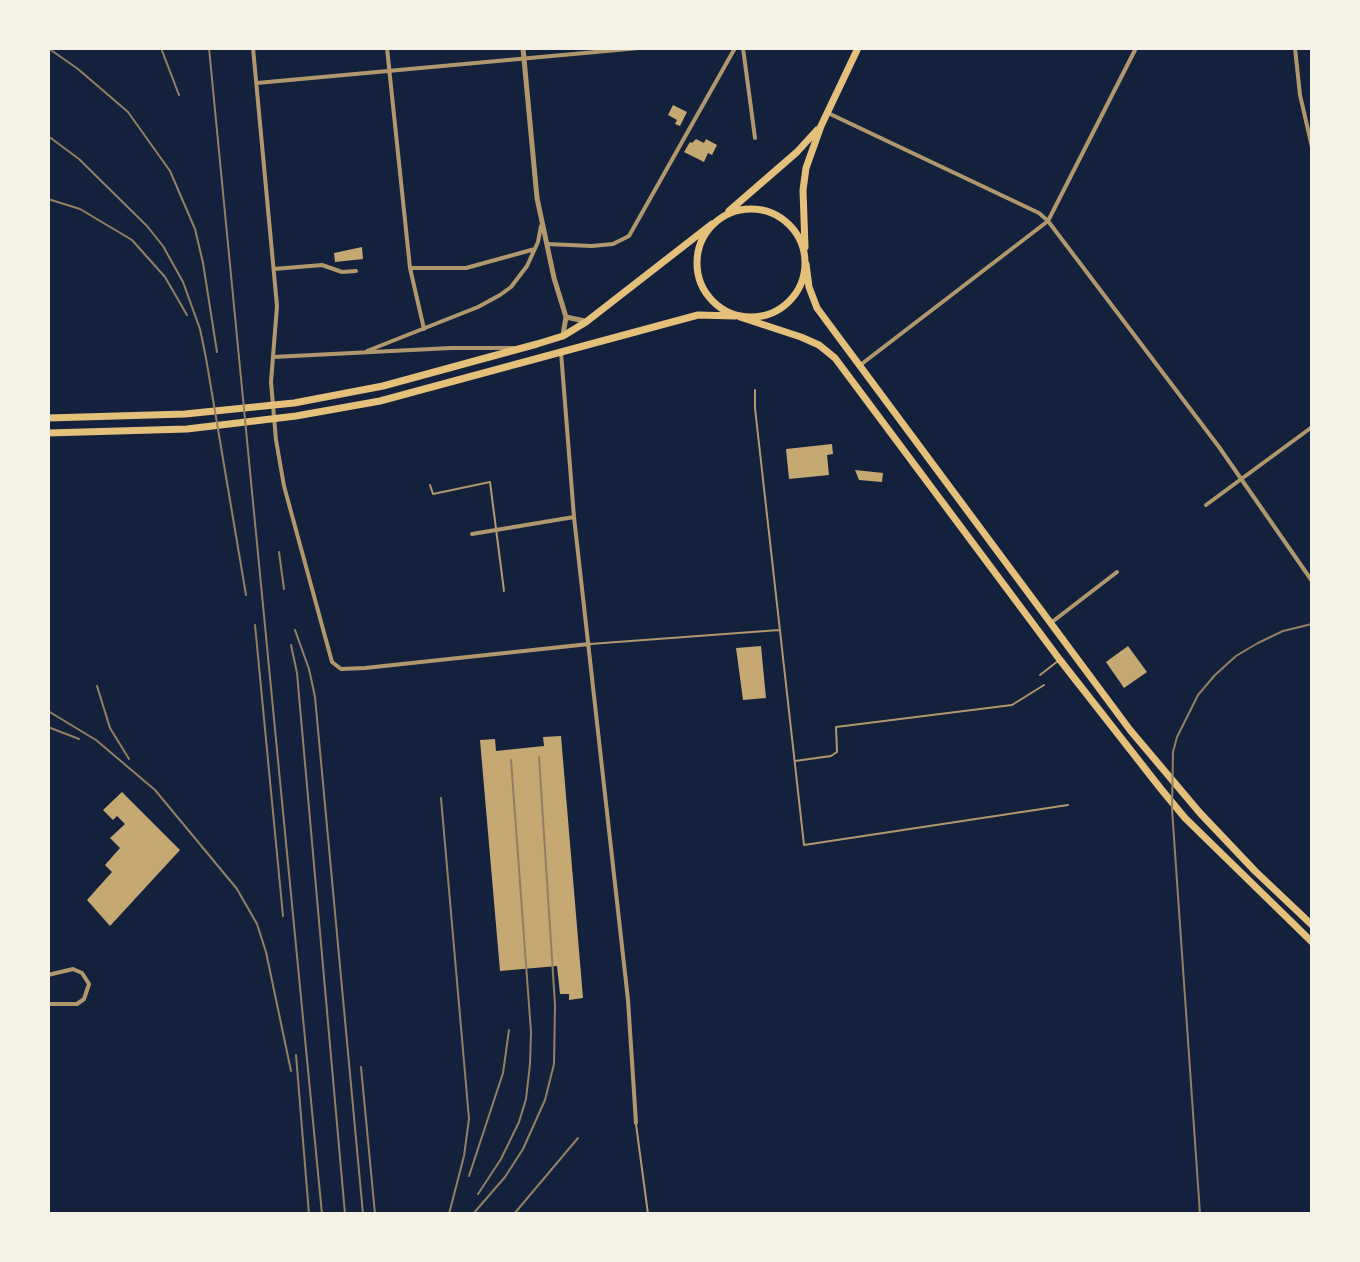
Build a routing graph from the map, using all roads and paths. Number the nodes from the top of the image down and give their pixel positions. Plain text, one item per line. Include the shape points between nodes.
1 (253, 48) edge
2 (387, 48) edge
3 (523, 48) edge
4 (639, 48) edge
5 (735, 48) edge
6 (743, 48) edge
7 (858, 48) edge
8 (1136, 48) edge
9 (1295, 48) edge
10 (524, 58) junction
11 (389, 69) junction
12 (257, 83) junction
13 (828, 113) junction
14 (821, 126) junction
15 (755, 138) dead end
16 (1312, 147) edge
17 (722, 217) junction
18 (1048, 221) junction
19 (542, 223) junction
20 (712, 224) junction
21 (547, 244) junction
22 (535, 249) junction
23 (806, 261) junction
24 (410, 268) junction
25 (274, 269) junction
26 (356, 271) dead end
27 (738, 316) junction
28 (566, 317) junction
29 (586, 322) junction
30 (424, 329) junction
31 (563, 336) junction
32 (524, 348) junction
33 (561, 352) junction
34 (365, 353) junction
35 (273, 357) junction
36 (859, 366) junction
37 (755, 390) dead end
38 (48, 418) edge
39 (1312, 427) edge
40 (48, 433) edge
41 (1241, 479) junction
42 (430, 485) dead end
43 (1206, 505) dead end
44 (574, 517) junction
45 (496, 528) junction
46 (472, 534) dead end
47 (1117, 572) dead end
48 (1312, 581) edge
49 (504, 591) dead end
50 (1051, 622) junction
51 (780, 630) junction
52 (589, 644) junction
53 (1071, 651) junction
54 (1060, 660) junction
55 (1040, 675) dead end
56 (1044, 685) dead end
57 (794, 761) junction
58 (1068, 805) dead end
59 (1312, 925) edge
60 (1312, 942) edge
61 (48, 975) edge
62 (48, 1004) edge
63 (636, 1123) joint
64 (648, 1214) edge

1 - 12 street
2 - 11 street
3 - 10 street
4 - 10 street
5 - 21 street via 625,239 592,246
6 - 15 street
7 - 13 main road
8 - 18 street
9 - 16 street
10 - 11 street
10 - 19 street
11 - 12 street
11 - 24 street
12 - 25 street
13 - 14 main road
13 - 18 street
14 - 17 main road
14 - 23 main road via 803,178
17 - 20 main road
17 - 23 main road via 748,209 775,214 796,232
18 - 36 street
18 - 41 street
19 - 21 street
19 - 22 street
20 - 27 main road via 698,254 699,276 716,304
20 - 29 main road
21 - 28 street
22 - 24 street via 466,268
22 - 30 street via 520,276 500,295
23 - 27 main road via 800,287 785,306 764,316
23 - 36 main road via 814,303
24 - 30 street
25 - 26 street via 322,265
25 - 35 street
27 - 33 main road via 698,315
27 - 54 main road via 801,337 835,358
28 - 29 street
28 - 31 street
29 - 31 main road
30 - 34 street
31 - 32 main road
32 - 34 street
32 - 38 main road via 383,386 294,403 185,414
33 - 40 main road via 380,401 296,416 187,429
33 - 44 street
34 - 35 street
35 - 52 street via 271,382 283,477 332,662 341,669 363,668
36 - 50 main road
37 - 51 lane
39 - 41 street
41 - 43 street
41 - 48 street
42 - 45 lane via 433,494 490,482
44 - 45 street
44 - 52 street
45 - 46 street
45 - 49 lane
47 - 50 street
50 - 53 main road
51 - 52 lane
51 - 57 lane
52 - 63 street via 628,1000
53 - 54 main road
53 - 59 main road via 1161,767
54 - 55 lane
54 - 60 main road via 1185,818
56 - 57 lane via 1012,705 836,727 837,752
57 - 58 lane via 804,845
61 - 62 street via 73,969 89,984 77,1004
63 - 64 lane

